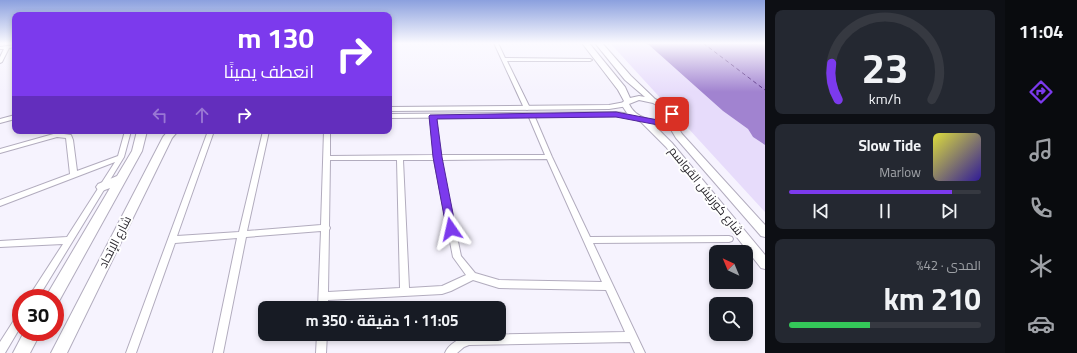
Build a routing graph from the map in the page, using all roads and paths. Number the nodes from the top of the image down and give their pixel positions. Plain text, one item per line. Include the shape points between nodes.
1 (503, 59) edge
2 (544, 59) edge
3 (598, 59) edge
4 (613, 59) edge
5 (590, 60) dead end
6 (655, 101) junction
7 (627, 102) junction
8 (392, 109) edge
9 (529, 111) junction
10 (392, 116) edge
11 (433, 116) junction
12 (12, 118) edge
13 (641, 119) junction
14 (669, 120) junction
15 (0, 121) edge
16 (127, 134) edge
17 (141, 134) edge
18 (170, 134) edge
19 (211, 134) edge
20 (265, 134) edge
21 (327, 134) edge
22 (0, 151) edge
23 (121, 157) junction
24 (437, 157) junction
25 (549, 157) junction
26 (326, 158) junction
27 (400, 158) junction
28 (74, 174) junction
29 (121, 179) junction
30 (102, 187) junction
31 (0, 203) edge
32 (326, 228) junction
33 (765, 234) edge
34 (242, 235) junction
35 (729, 238) dead end
36 (68, 240) junction
37 (173, 240) junction
38 (587, 240) junction
39 (0, 244) edge
40 (765, 264) edge
41 (472, 276) junction
42 (609, 286) junction
43 (38, 289) edge
44 (58, 289) edge
45 (405, 292) junction
46 (324, 296) junction
47 (324, 301) edge
48 (12, 332) edge
49 (632, 337) junction
50 (28, 341) edge
51 (322, 341) edge
52 (0, 351) edge
53 (21, 353) edge
54 (59, 353) edge
55 (131, 353) edge
56 (218, 353) edge
57 (321, 353) edge
58 (450, 353) edge
59 (640, 353) edge

1 - 9 street
2 - 5 street
3 - 7 main road via 622,89
4 - 6 main road via 638,88
6 - 7 main road via 639,98
6 - 14 main road, شارع كورنيش القواسم via 671,111 672,118
7 - 9 street via 609,107
7 - 13 main road, شارع كورنيش القواسم via 626,108
8 - 9 street
9 - 11 street
9 - 13 street via 616,114
9 - 25 street
10 - 11 street
11 - 24 street
12 - 15 street
13 - 14 main road via 658,122
13 - 40 main road, شارع كورنيش القواسم via 669,145
14 - 33 main road, شارع كورنيش القواسم via 678,136
16 - 23 street
17 - 29 main road, شارع الإتحاد via 137,151
18 - 54 main road, شارع الإتحاد
19 - 37 street
20 - 34 street
21 - 26 street
22 - 28 street via 57,135 69,136
23 - 28 street
23 - 30 street
24 - 25 street
24 - 27 street
24 - 41 street via 457,257
25 - 38 street
26 - 27 street
26 - 32 street
27 - 45 street
28 - 31 street
29 - 30 main road
29 - 44 main road, شارع الإتحاد
30 - 36 street
32 - 34 street
32 - 46 street
34 - 37 street
34 - 56 street
35 - 38 street
36 - 39 street
36 - 43 street
37 - 55 street
38 - 42 street
41 - 42 street via 498,284
41 - 45 street via 448,288
42 - 49 street
45 - 46 street
46 - 47 street
48 - 52 street
49 - 58 street via 468,340
49 - 59 street
50 - 53 main road
51 - 57 street

